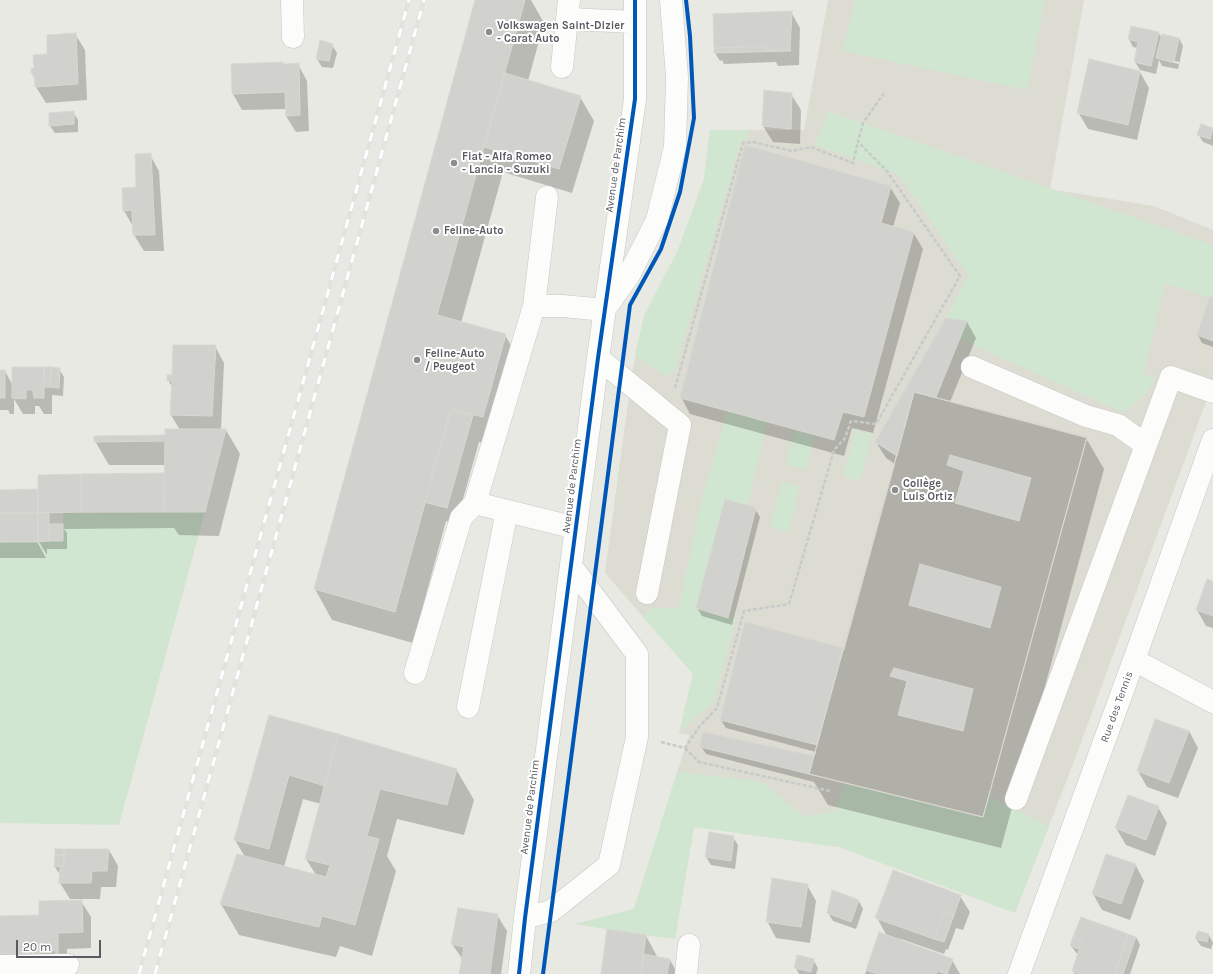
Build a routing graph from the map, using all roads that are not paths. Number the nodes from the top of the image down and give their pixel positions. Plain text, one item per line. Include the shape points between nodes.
1 (292, 0) edge
2 (635, 0) edge
3 (671, 0) edge
4 (568, 10) edge
5 (635, 22) junction
6 (293, 38) dead end
7 (562, 67) dead end
8 (547, 197) dead end
9 (534, 306) junction
10 (604, 310) junction
11 (598, 358) junction
12 (972, 367) dead end
13 (1213, 392) edge
14 (1213, 440) edge
15 (1146, 446) junction
16 (475, 503) junction
17 (507, 511) junction
18 (576, 528) junction
19 (570, 566) junction
20 (646, 593) dead end
21 (1134, 660) junction
22 (415, 673) dead end
23 (1213, 702) edge
24 (468, 707) dead end
25 (1016, 799) dead end
26 (525, 918) junction
27 (689, 945) dead end
28 (68, 965) dead end
29 (0, 966) edge
30 (519, 974) edge
31 (686, 974) edge
32 (1019, 974) edge

1 - 6 street
2 - 5 street, Avenue de Parchim
3 - 10 street via 677,77 676,147 657,220 629,275
4 - 5 street
4 - 7 street
5 - 10 street, Avenue de Parchim via 634,99
8 - 9 street
9 - 10 street
9 - 16 street
10 - 11 street, Avenue de Parchim
11 - 18 street, Avenue de Parchim
11 - 20 street via 680,425
12 - 15 street via 1086,416 1118,425
13 - 15 street via 1171,377
14 - 21 street, Rue des Tennis
15 - 25 street
16 - 17 street
16 - 22 street via 461,518
17 - 18 street
17 - 24 street
18 - 19 street, Avenue de Parchim
19 - 26 street, Avenue de Parchim
19 - 26 street via 636,654 637,737 609,865 551,911
21 - 23 street
21 - 32 street, Rue des Tennis
26 - 30 street, Avenue de Parchim
27 - 31 street
28 - 29 street

